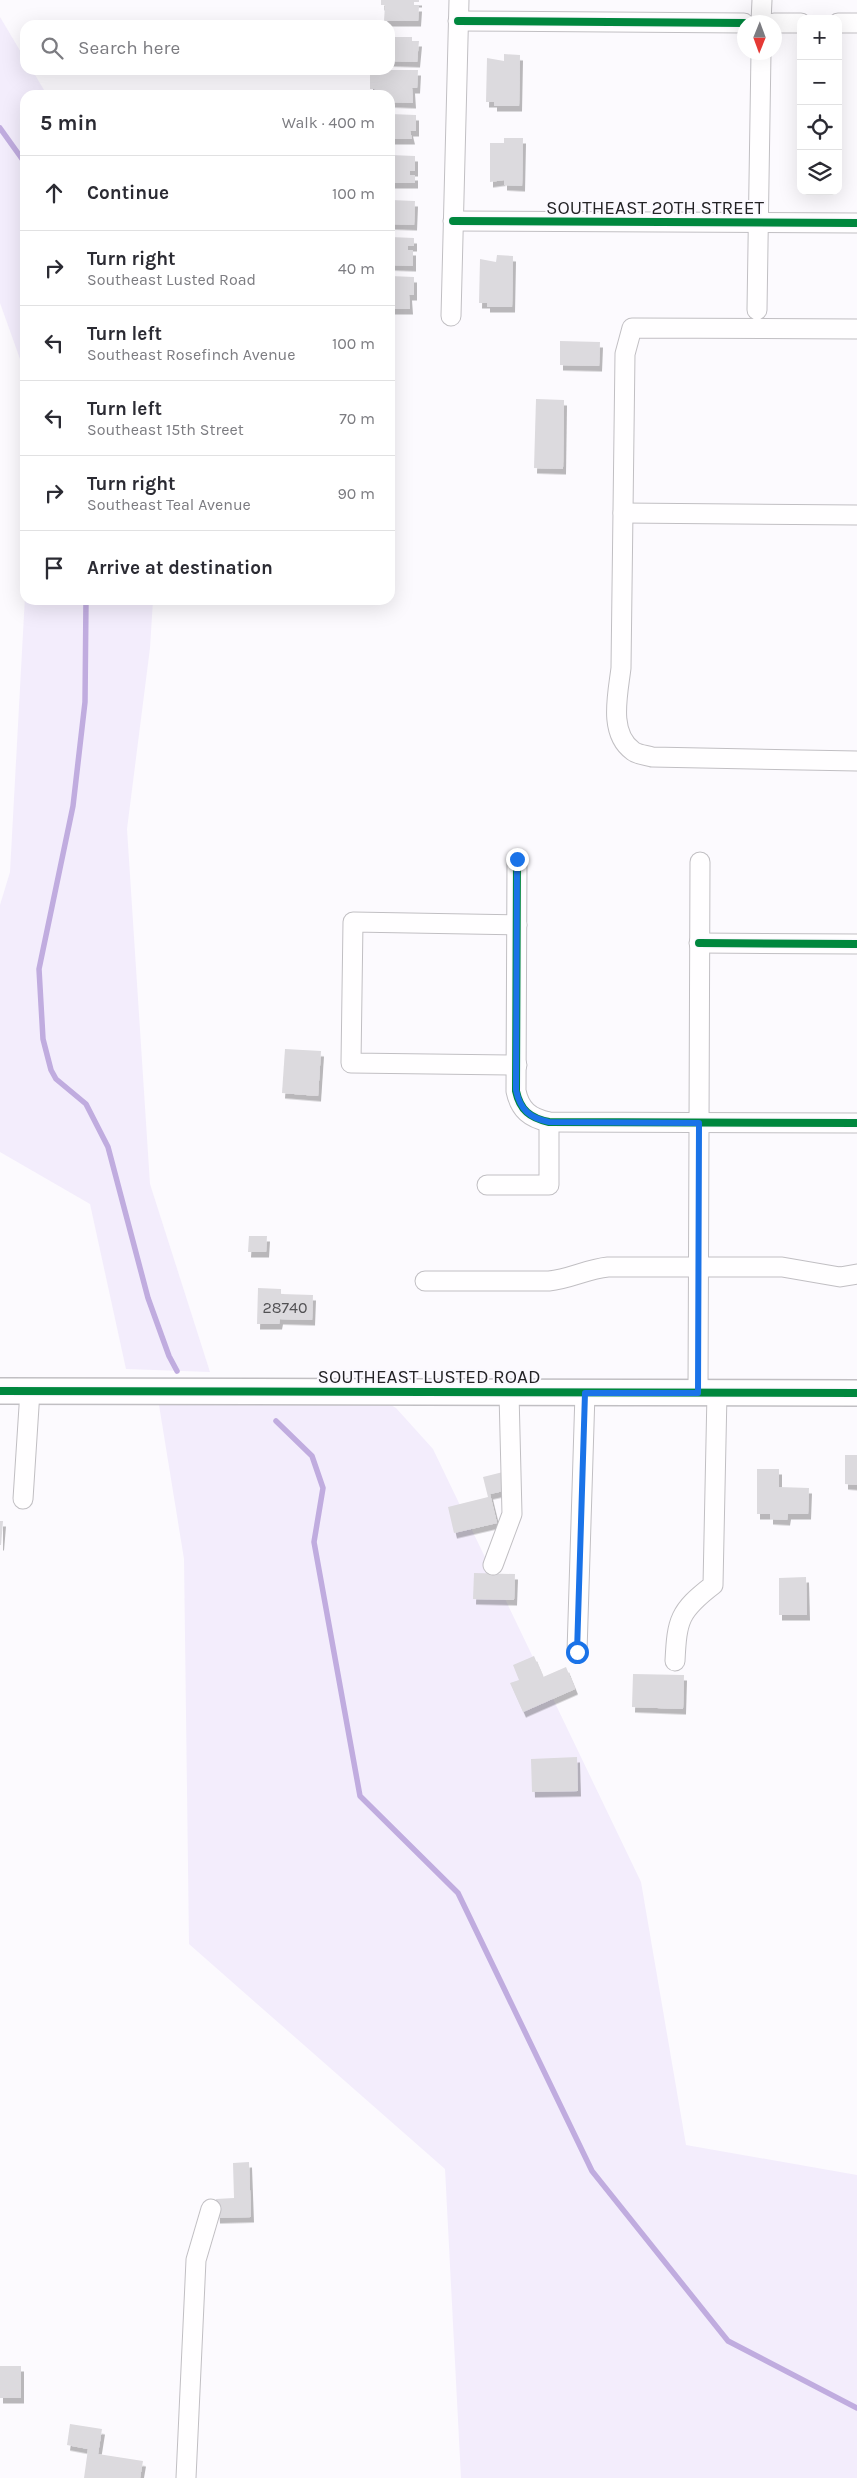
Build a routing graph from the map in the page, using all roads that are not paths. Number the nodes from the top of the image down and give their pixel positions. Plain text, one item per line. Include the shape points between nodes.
1 (459, 0) edge
2 (762, 0) edge
3 (761, 15) edge
4 (458, 21) junction
5 (737, 23) edge
6 (782, 23) edge
7 (797, 23) edge
8 (842, 23) edge
9 (857, 23) edge
10 (761, 60) edge
11 (454, 221) junction
12 (758, 223) junction
13 (857, 223) edge
14 (756, 310) dead end
15 (451, 316) dead end
16 (857, 329) edge
17 (623, 513) junction
18 (857, 515) edge
19 (857, 761) edge
20 (517, 859) dead end
21 (700, 862) dead end
22 (517, 925) junction
23 (700, 943) junction
24 (857, 944) edge
25 (517, 1065) junction
26 (540, 1119) junction
27 (699, 1123) junction
28 (857, 1123) edge
29 (487, 1185) dead end
30 (699, 1267) junction
31 (857, 1274) edge
32 (425, 1281) dead end
33 (0, 1391) edge
34 (30, 1391) junction
35 (509, 1393) junction
36 (585, 1393) junction
37 (708, 1393) junction
38 (857, 1393) edge
39 (24, 1500) dead end
40 (493, 1565) dead end
41 (577, 1652) dead end
42 (675, 1661) dead end
43 (211, 2208) dead end
44 (186, 2478) edge

1 - 4 street
2 - 3 street
4 - 5 street
4 - 11 street
6 - 7 street
8 - 9 street
10 - 12 street
11 - 12 street, SOUTHEAST 20TH STREET
11 - 15 street
12 - 13 street, SOUTHEAST 20TH STREET
12 - 14 street
16 - 17 street via 632,328 625,354
17 - 18 street
17 - 19 street via 617,706 623,742 634,752 652,757
20 - 22 street
21 - 23 street
22 - 25 street
22 - 25 street via 353,922 351,1063
23 - 24 street
23 - 27 street
25 - 26 street via 518,1100 526,1113
26 - 27 street
26 - 29 street via 549,1185
27 - 28 street
27 - 30 street
30 - 31 street via 782,1267 840,1277
30 - 32 street via 592,1268 549,1281
30 - 37 street
33 - 34 main road, SOUTHEAST LUSTED ROAD
34 - 35 main road, SOUTHEAST LUSTED ROAD
34 - 39 street
35 - 36 main road, SOUTHEAST LUSTED ROAD
35 - 40 street via 512,1514
36 - 37 main road, SOUTHEAST LUSTED ROAD
36 - 41 street
37 - 38 main road, SOUTHEAST LUSTED ROAD
37 - 42 street via 712,1585 689,1603 676,1628
43 - 44 street via 196,2260

